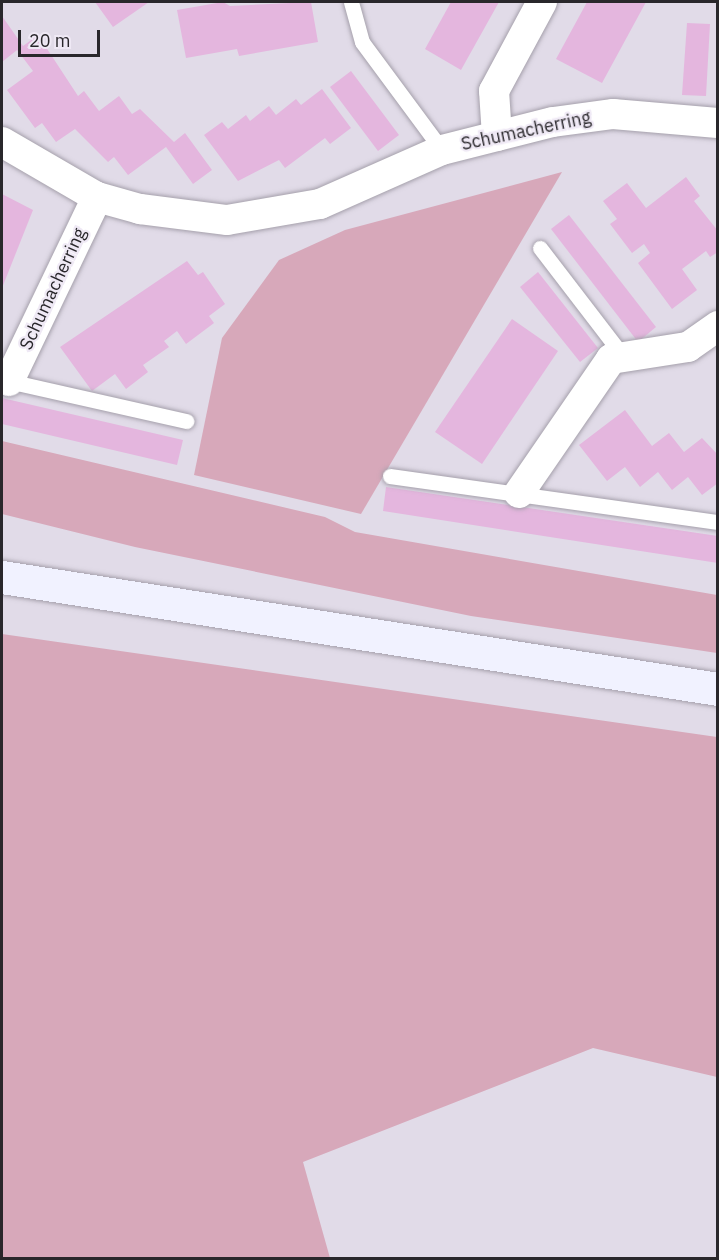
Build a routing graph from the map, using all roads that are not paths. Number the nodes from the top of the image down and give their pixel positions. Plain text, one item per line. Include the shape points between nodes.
1 (351, 2) edge
2 (542, 2) edge
3 (717, 123) edge
4 (497, 136) junction
5 (2, 142) edge
6 (442, 150) junction
7 (97, 197) junction
8 (540, 248) dead end
9 (717, 326) edge
10 (622, 355) junction
11 (5, 380) edge
12 (186, 421) dead end
13 (390, 476) dead end
14 (519, 493) junction
15 (717, 522) edge
16 (2, 559) edge
17 (2, 569) edge
18 (2, 577) edge
19 (77, 587) junction
20 (717, 689) edge

1 - 6 lane, Schumacherring via 362,42
2 - 4 street via 494,91
3 - 4 street, Schumacherring via 613,114
4 - 6 street, Schumacherring
5 - 7 street, Schumacherring
6 - 7 street, Schumacherring via 320,204 270,217 182,216
7 - 11 street, Schumacherring
8 - 10 lane
9 - 10 street via 688,346
10 - 14 street via 611,359
11 - 12 lane
13 - 14 lane
14 - 15 lane
16 - 19 main road
17 - 19 main road
18 - 19 main road
19 - 20 main road

